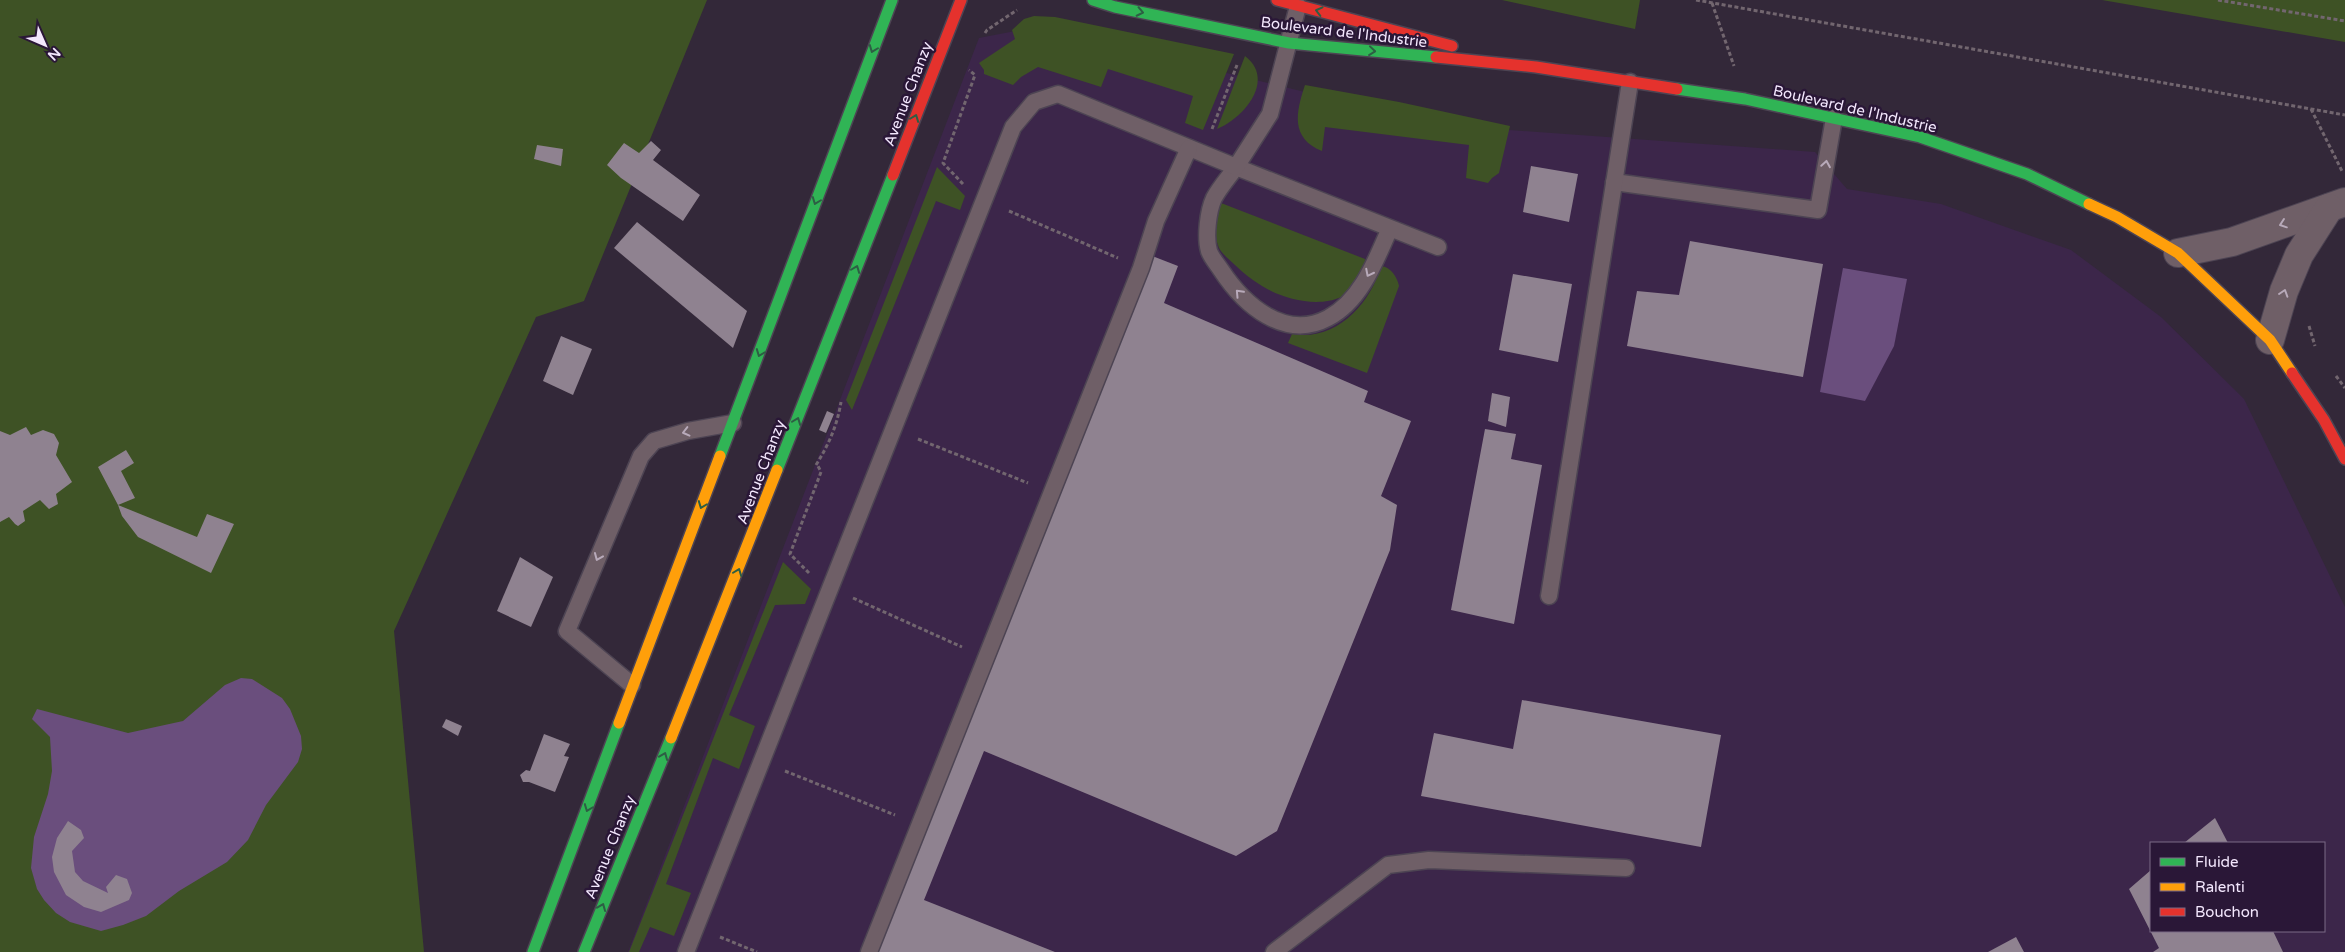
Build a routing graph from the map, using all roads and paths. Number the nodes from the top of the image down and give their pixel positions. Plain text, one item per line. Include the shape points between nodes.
1 (892, 0) edge
2 (961, 0) edge
3 (1092, 0) edge
4 (1277, 0) edge
5 (1696, 0) edge
6 (2218, 0) edge
7 (1712, 3) junction
8 (1298, 6) junction
9 (1017, 10) dead end
10 (2345, 21) edge
11 (982, 37) dead end
12 (1288, 43) junction
13 (965, 66) dead end
14 (1536, 67) junction
15 (1630, 82) junction
16 (1745, 99) junction
17 (2311, 108) junction
18 (2345, 114) edge
19 (1834, 118) junction
20 (1189, 148) junction
21 (1236, 167) junction
22 (2345, 176) edge
23 (1614, 182) junction
24 (983, 200) junction
25 (2337, 205) edge
26 (1390, 228) junction
27 (1438, 247) dead end
28 (2178, 253) junction
29 (1141, 268) junction
30 (2270, 340) junction
31 (733, 423) junction
32 (894, 429) junction
33 (2345, 460) edge
34 (817, 464) dead end
35 (1052, 493) junction
36 (830, 588) junction
37 (1550, 596) dead end
38 (987, 658) junction
39 (632, 685) junction
40 (761, 762) junction
41 (921, 825) junction
42 (1626, 868) dead end
43 (696, 928) junction
44 (533, 952) edge
45 (584, 952) edge
46 (686, 952) edge
47 (757, 952) edge
48 (869, 952) edge
49 (1274, 952) edge

1 -> 31 main road
45 -> 2 main road, Avenue Chanzy via 727,599
3 -> 12 main road, Boulevard de l'Industrie
4 - 8 main road, Boulevard de l'Industrie
5 - 7 path
6 - 10 path
7 - 16 path
7 - 17 path
8 - 12 lane
14 -> 8 main road, Boulevard de l'Industrie
9 - 11 path
12 -> 14 main road, Boulevard de l'Industrie
12 - 21 lane via 1270,114
13 - 24 path via 975,75 943,163 971,193
14 - 15 main road, Boulevard de l'Industrie
15 - 16 main road, Boulevard de l'Industrie
15 - 23 lane
16 - 19 main road, Boulevard de l'Industrie
17 - 18 path
17 - 22 path
23 -> 19 lane via 1818,210
19 - 28 main road, Boulevard de l'Industrie via 1920,137 2027,174 2117,218
20 - 21 lane
20 - 24 lane via 1058,94 1034,102 1013,127
20 - 29 lane via 1156,221
21 - 26 lane
26 -> 21 lane via 1367,279 1330,318 1297,326 1276,321 1241,296 1209,252 1207,233 1213,200
23 - 37 lane
24 - 29 path
24 - 32 lane
25 -> 28 street via 2232,242
30 -> 25 street via 2284,291 2299,255
26 - 27 lane
28 - 30 main road, Boulevard de l'Industrie
29 - 35 lane
30 - 33 main road, Boulevard de l'Industrie via 2324,420
31 -> 39 main road
31 -> 39 lane via 654,441 641,456 567,631
32 - 35 path
32 - 36 lane
34 - 36 path via 821,472 790,554 817,582
35 - 38 lane
36 - 38 path
36 - 40 lane
38 - 41 lane
39 -> 44 main road
40 - 41 path
40 - 43 lane
41 - 48 lane
42 - 49 lane via 1429,860 1388,865
43 - 46 lane
43 - 47 path

